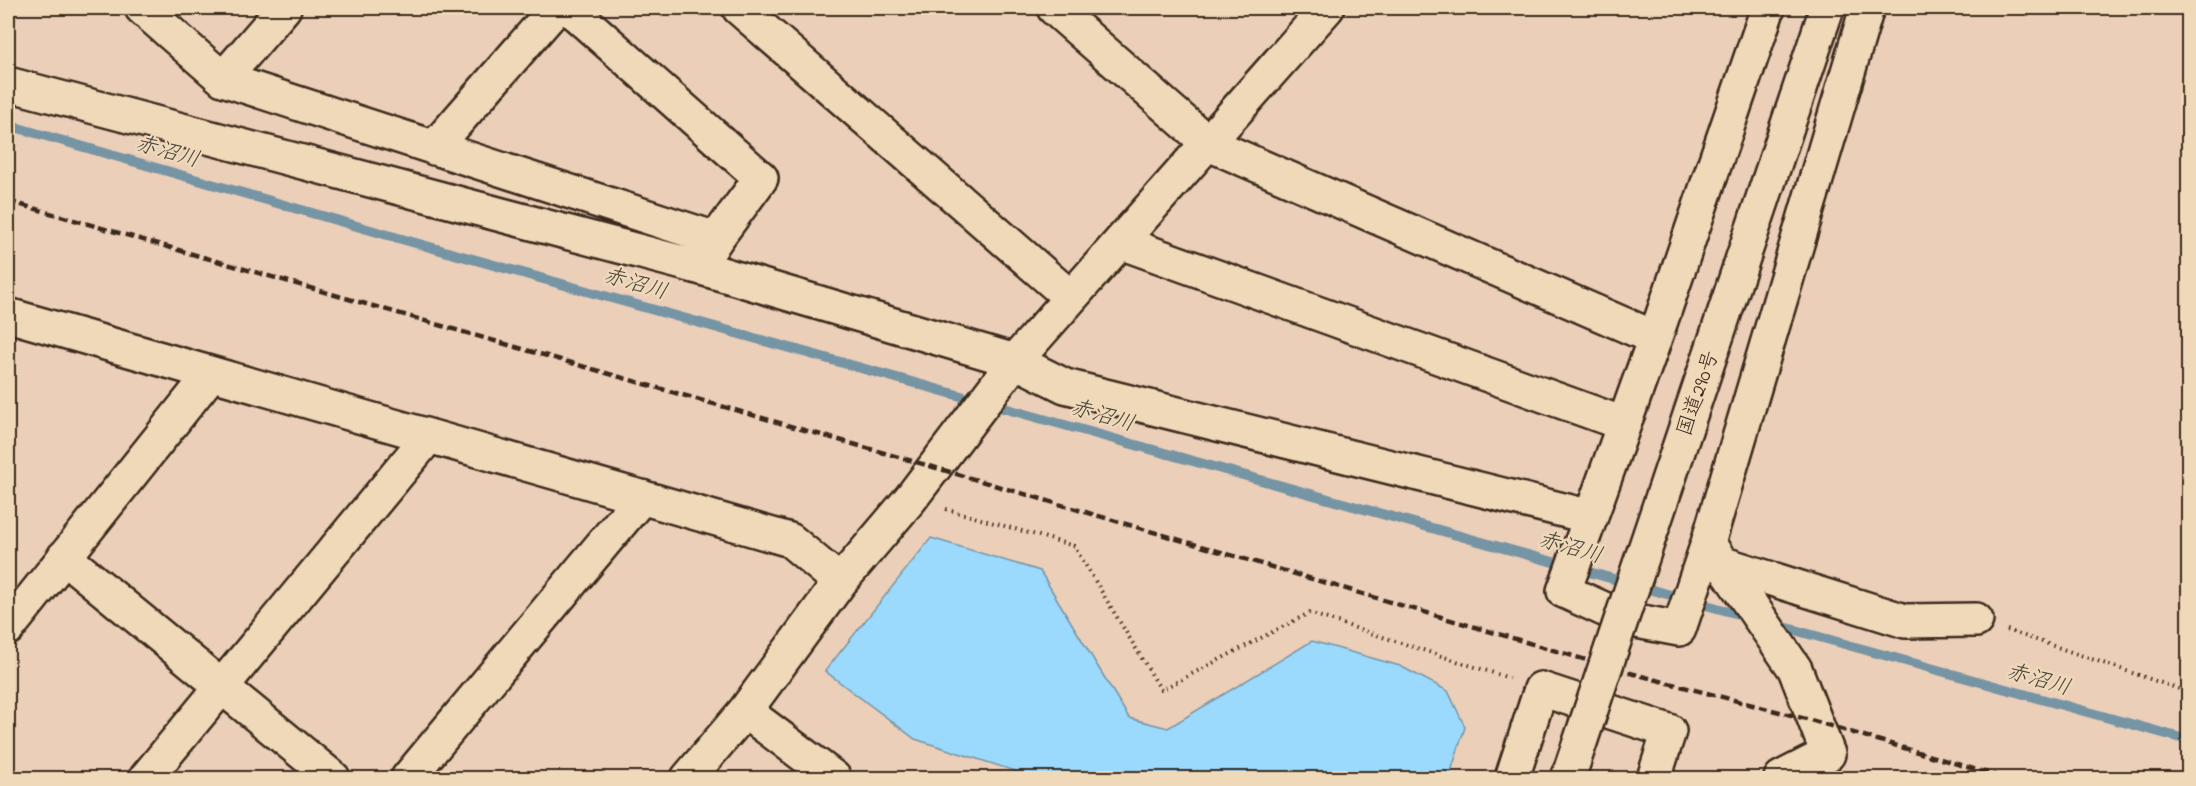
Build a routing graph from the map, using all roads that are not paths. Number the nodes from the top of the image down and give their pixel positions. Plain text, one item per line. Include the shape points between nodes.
1 (142, 8) edge
2 (284, 8) edge
3 (556, 8) edge
4 (569, 8) edge
5 (739, 8) edge
6 (1054, 8) edge
7 (1327, 8) edge
8 (1768, 8) edge
9 (1827, 8) edge
10 (1867, 8) edge
11 (223, 79) junction
12 (8, 84) edge
13 (1209, 144) junction
14 (434, 148) junction
15 (716, 239) junction
16 (1120, 242) junction
17 (698, 267) junction
18 (1070, 297) junction
19 (8, 315) edge
20 (1655, 338) junction
21 (1015, 360) junction
22 (211, 374) junction
23 (1624, 424) junction
24 (429, 436) junction
25 (642, 497) junction
26 (1591, 517) junction
27 (1714, 553) junction
28 (64, 557) junction
29 (840, 582) junction
30 (1976, 620) road end
31 (8, 628) edge
32 (222, 687) junction
33 (745, 711) junction
34 (146, 778) edge
35 (333, 778) edge
36 (408, 778) edge
37 (688, 778) edge
38 (834, 778) edge
39 (1512, 778) edge
40 (1568, 778) edge
41 (1654, 778) edge
42 (1781, 778) edge

1 - 11 main road
2 - 11 main road
3 - 14 main road
4 - 15 main road via 761,178
5 - 18 main road
6 - 13 main road
7 - 13 main road
8 - 20 main road
9 - 40 main road, 国道290号, bridge
10 - 27 main road
11 - 14 main road
12 - 17 main road
13 - 16 main road
13 - 20 main road
14 - 15 main road
15 - 17 main road
16 - 18 main road
16 - 23 main road
17 - 21 main road
18 - 21 main road
19 - 22 main road
20 - 23 main road
21 - 26 main road via 1065,386
21 - 29 main road via 911,498
22 - 24 main road
22 - 28 main road
23 - 26 main road
24 - 25 main road
24 - 32 main road
25 - 29 main road via 790,540
25 - 36 main road
26 - 27 main road via 1564,591 1626,619 1679,629
27 - 30 main road via 1905,621
27 - 42 main road via 1795,669 1828,754
28 - 31 main road
28 - 32 main road
29 - 33 main road
32 - 34 main road
32 - 35 main road
33 - 37 main road
33 - 38 main road
39 - 41 main road via 1541,689 1669,731

